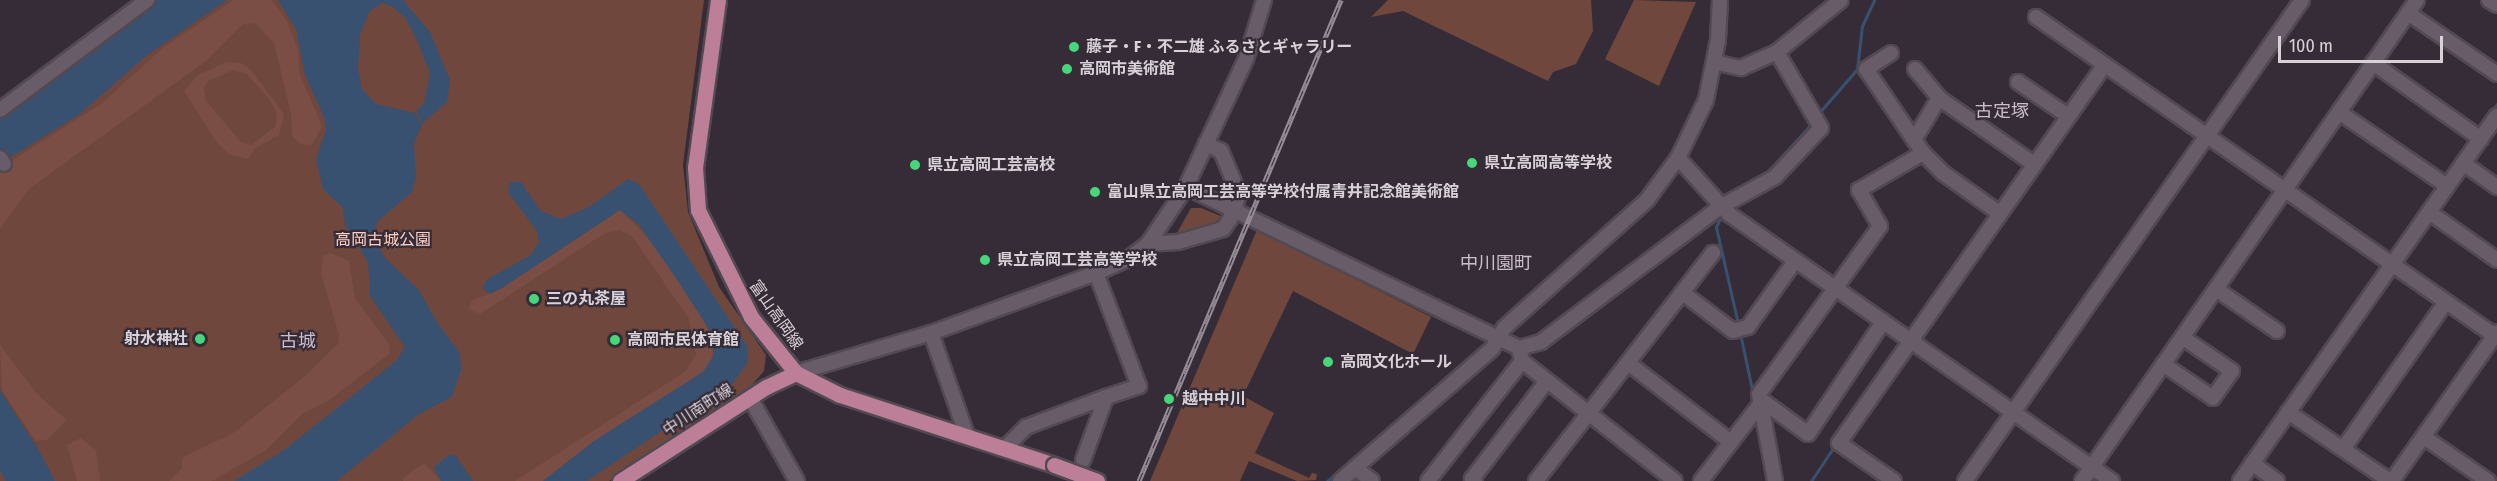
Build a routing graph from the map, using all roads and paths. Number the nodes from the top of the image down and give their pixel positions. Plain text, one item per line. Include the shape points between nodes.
1 (718, 0) edge
2 (1264, 0) edge
3 (1720, 0) edge
4 (1841, 0) edge
5 (2302, 0) edge
6 (2417, 0) edge
7 (2490, 0) edge
8 (137, 3) edge
9 (2497, 5) edge
10 (2408, 13) junction
11 (2036, 17) dead end
12 (1777, 52) junction
13 (1892, 53) dead end
14 (1714, 62) junction
15 (2373, 63) junction
16 (2104, 66) junction
17 (1915, 69) dead end
18 (2497, 74) edge
19 (2018, 82) dead end
20 (1939, 98) junction
21 (0, 110) edge
22 (2339, 112) junction
23 (2068, 116) junction
24 (2497, 116) edge
25 (2477, 136) junction
26 (2206, 138) junction
27 (1914, 140) junction
28 (1206, 144) junction
29 (1923, 153) junction
30 (1678, 158) junction
31 (2463, 163) junction
32 (2034, 164) junction
33 (2447, 186) junction
34 (1186, 187) junction
35 (2497, 187) edge
36 (2285, 189) junction
37 (1726, 207) junction
38 (1235, 209) junction
39 (2429, 212) junction
40 (1999, 213) junction
41 (1148, 244) junction
42 (1713, 253) dead end
43 (2497, 260) edge
44 (1795, 261) junction
45 (2392, 265) junction
46 (1096, 273) junction
47 (1834, 288) junction
48 (2216, 290) junction
49 (1683, 293) junction
50 (2446, 302) junction
51 (1883, 322) junction
52 (2277, 331) dead end
53 (931, 333) junction
54 (2496, 335) edge
55 (2182, 337) junction
56 (1501, 338) junction
57 (1910, 341) junction
58 (1521, 355) junction
59 (1629, 363) junction
60 (2163, 364) junction
61 (796, 373) junction
62 (1547, 381) junction
63 (1106, 397) junction
64 (750, 398) junction
65 (1760, 401) junction
66 (2013, 412) junction
67 (2288, 412) junction
68 (1588, 413) junction
69 (967, 436) junction
70 (2424, 437) junction
71 (1731, 442) junction
72 (1004, 449) junction
73 (2343, 449) junction
74 (1083, 460) dead end
75 (2252, 463) junction
76 (2092, 467) junction
77 (1355, 468) junction
78 (620, 481) edge
79 (797, 481) edge
80 (1097, 481) edge
81 (1340, 481) edge
82 (1372, 481) edge
83 (1428, 481) edge
84 (1475, 481) edge
85 (1536, 481) edge
86 (1675, 481) edge
87 (1701, 481) edge
88 (1775, 481) edge
89 (1894, 481) edge
90 (1965, 481) edge
91 (2082, 481) edge
92 (2112, 481) edge
93 (2240, 481) edge
94 (2277, 481) edge
95 (2391, 481) edge
96 (2488, 481) edge

1 - 61 main road, 富山高岡線 via 715,47 696,167 698,210 752,317
2 - 28 street via 1246,59
3 - 14 street
4 - 12 street
5 - 26 street
6 - 10 street
7 - 9 street
8 - 21 street
10 - 15 street
10 - 18 street
11 - 16 street
12 - 14 street via 1742,68
12 - 37 street via 1821,128 1776,177
13 - 27 street via 1866,69
14 - 30 street via 1706,100
15 - 22 street
15 - 25 street
16 - 23 street
16 - 26 street
17 - 20 street
19 - 23 street
20 - 27 street
20 - 32 street
22 - 33 street
22 - 36 street
23 - 32 street
24 - 25 street
25 - 31 street
26 - 36 street
26 - 66 street
27 - 29 street
28 - 34 street
28 - 38 street via 1221,151 1239,194
29 - 40 street via 1943,173
29 - 47 street via 1859,190 1880,226
30 - 37 street
30 - 56 street via 1647,200 1504,328
31 - 33 street
31 - 35 street
32 - 40 street
33 - 39 street
34 - 38 street
34 - 41 street
36 - 45 street
36 - 48 street
37 - 44 street
37 - 58 street
38 - 41 street via 1223,230 1178,242
38 - 56 street
39 - 43 street
39 - 45 street
40 - 57 street
41 - 46 street via 1128,259
42 - 49 street
44 - 47 street
44 - 49 street via 1748,327 1733,331
45 - 50 street
45 - 67 street
46 - 53 street
46 - 63 street via 1139,386
47 - 51 street
47 - 65 street via 1759,394
48 - 52 street
48 - 55 street
49 - 59 street
50 - 54 street
50 - 73 street
51 - 57 street
51 - 65 street via 1808,434
53 - 61 street
53 - 69 street
54 - 70 street
55 - 60 street
55 - 60 street via 2232,371 2213,398
56 - 58 street
56 - 77 street
57 - 66 street
57 - 89 street via 1839,443
58 - 62 street
58 - 83 street
59 - 68 street
59 - 71 street
60 - 76 street
61 - 64 main road, 中川南町線
61 - 69 main road, 富山高岡線 via 840,395
62 - 68 street
62 - 84 street via 1472,479
63 - 72 street via 1026,427
63 - 74 street
64 - 78 main road, 中川南町線
64 - 79 street
65 - 71 street
65 - 88 street
66 - 76 street
66 - 90 street
67 - 73 street
67 - 75 street
68 - 85 street
68 - 86 street
69 - 72 main road, 富山高岡線
70 - 95 street
70 - 96 street
71 - 87 street
72 - 80 main road, 富山高岡線, bridge
73 - 95 street
75 - 93 street
75 - 94 street
76 - 91 street
76 - 92 street
77 - 81 street
77 - 82 street

